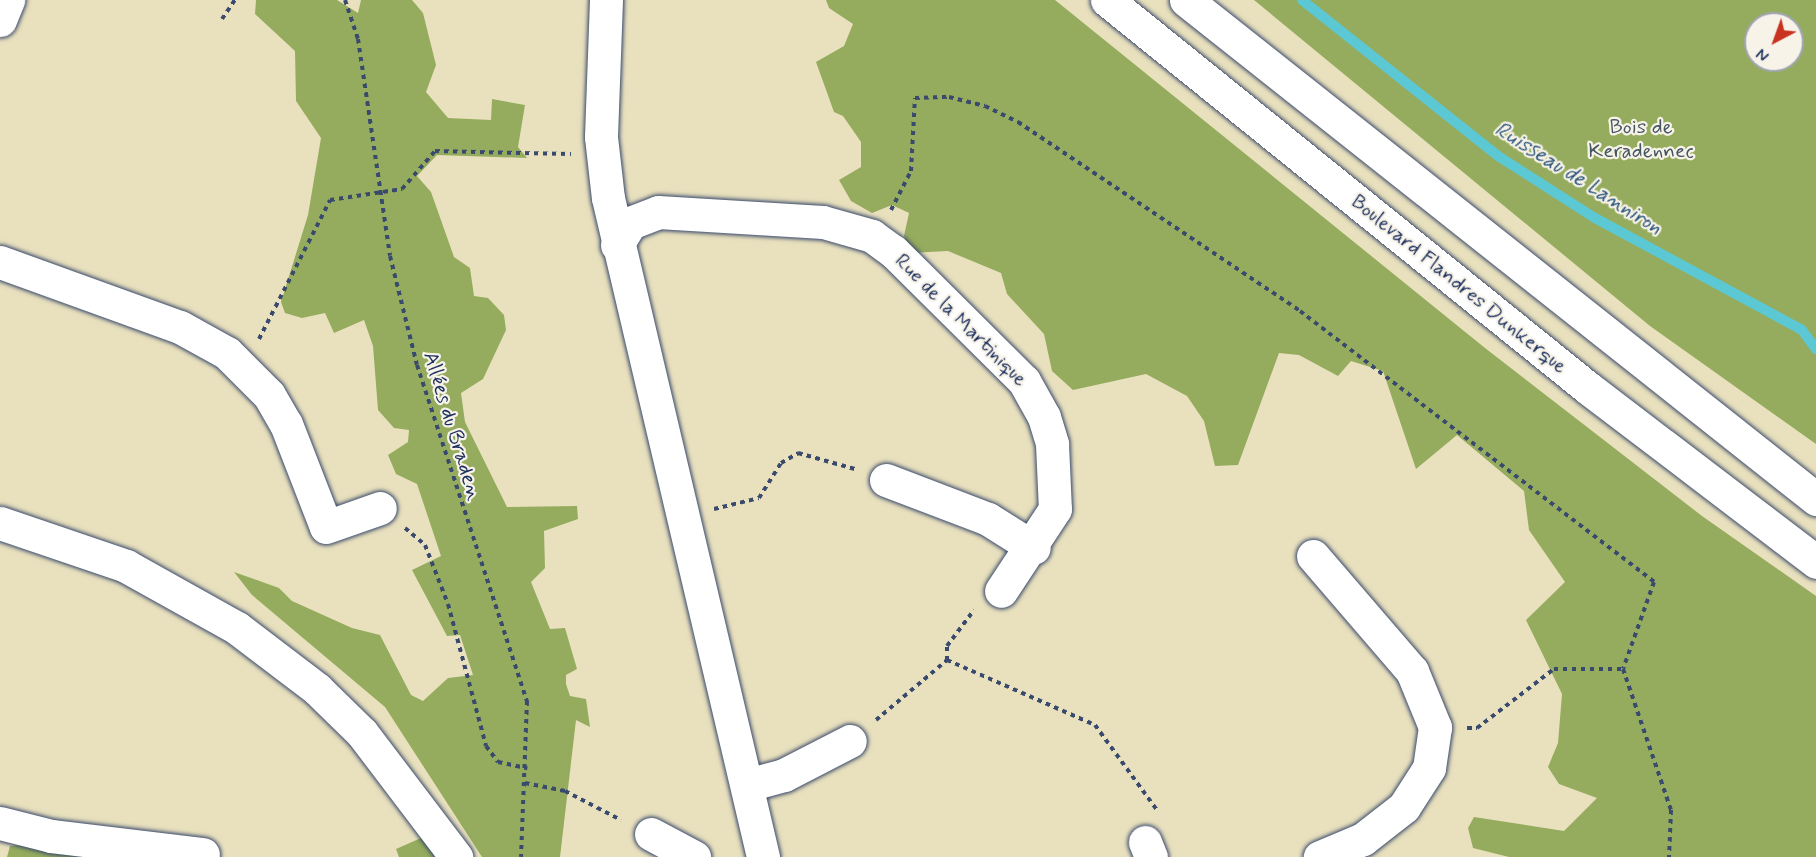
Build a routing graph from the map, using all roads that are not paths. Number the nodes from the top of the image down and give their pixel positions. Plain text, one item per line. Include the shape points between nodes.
1 (8, 0) edge
2 (606, 0) edge
3 (1107, 0) edge
4 (1186, 0) edge
5 (0, 20) edge
6 (617, 245) junction
7 (0, 262) edge
8 (886, 480) road end
9 (1816, 499) edge
10 (380, 508) road end
11 (0, 523) edge
12 (1034, 548) junction
13 (1313, 556) dead end
14 (1816, 562) edge
15 (1001, 591) road end
16 (850, 741) road end
17 (747, 785) junction
18 (0, 823) edge
19 (639, 828) road end
20 (203, 854) dead end
21 (456, 857) edge
22 (694, 857) edge
23 (763, 857) edge
24 (1320, 857) edge

1 - 5 street
2 - 6 street via 602,154
3 - 14 street, Boulevard Flandres Dunkerque via 1588,388
4 - 9 street
6 - 12 street, Rue de la Martinique via 630,223 658,212 823,222 872,236 1001,355 1035,397 1052,444 1057,496 1052,519
6 - 17 street
7 - 10 street via 180,327 246,367 286,424 326,526
8 - 12 street via 988,519
11 - 21 street via 126,566 237,628 317,689 362,734
12 - 15 street, Rue de la Martinique
13 - 24 street via 1412,671 1435,728 1429,768 1404,807 1363,838
16 - 17 street via 796,770
17 - 23 street
18 - 20 street via 51,836
19 - 22 street

